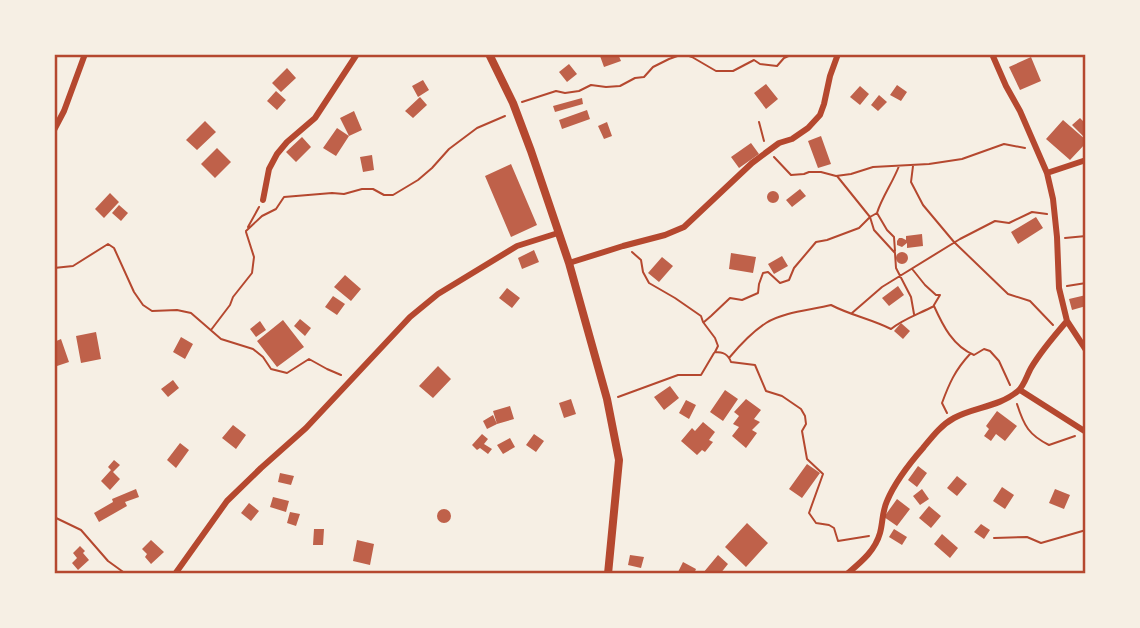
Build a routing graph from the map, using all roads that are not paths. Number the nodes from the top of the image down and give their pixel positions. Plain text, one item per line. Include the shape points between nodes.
1 (85, 54) edge
2 (357, 54) edge
3 (489, 54) edge
4 (838, 54) edge
5 (992, 54) edge
6 (54, 130) edge
7 (1086, 160) edge
8 (1047, 173) junction
9 (263, 200) road end
10 (558, 233) junction
11 (569, 263) junction
12 (1067, 321) junction
13 (1086, 350) edge
14 (1017, 392) junction
15 (1086, 432) edge
16 (175, 574) edge
17 (608, 574) edge
18 (847, 574) edge

1 - 6 street
2 - 9 street via 315,118 277,154
3 - 10 street via 515,108
4 - 11 street via 820,116 792,139 767,150 684,227
5 - 8 street
7 - 8 street
8 - 12 street via 1055,215 1059,288
10 - 11 street
10 - 16 street via 517,246 438,294 410,317 306,429 227,501
11 - 17 street via 619,460
12 - 13 street
12 - 14 street
14 - 15 street
14 - 18 street via 940,428 905,469 887,500 871,552

